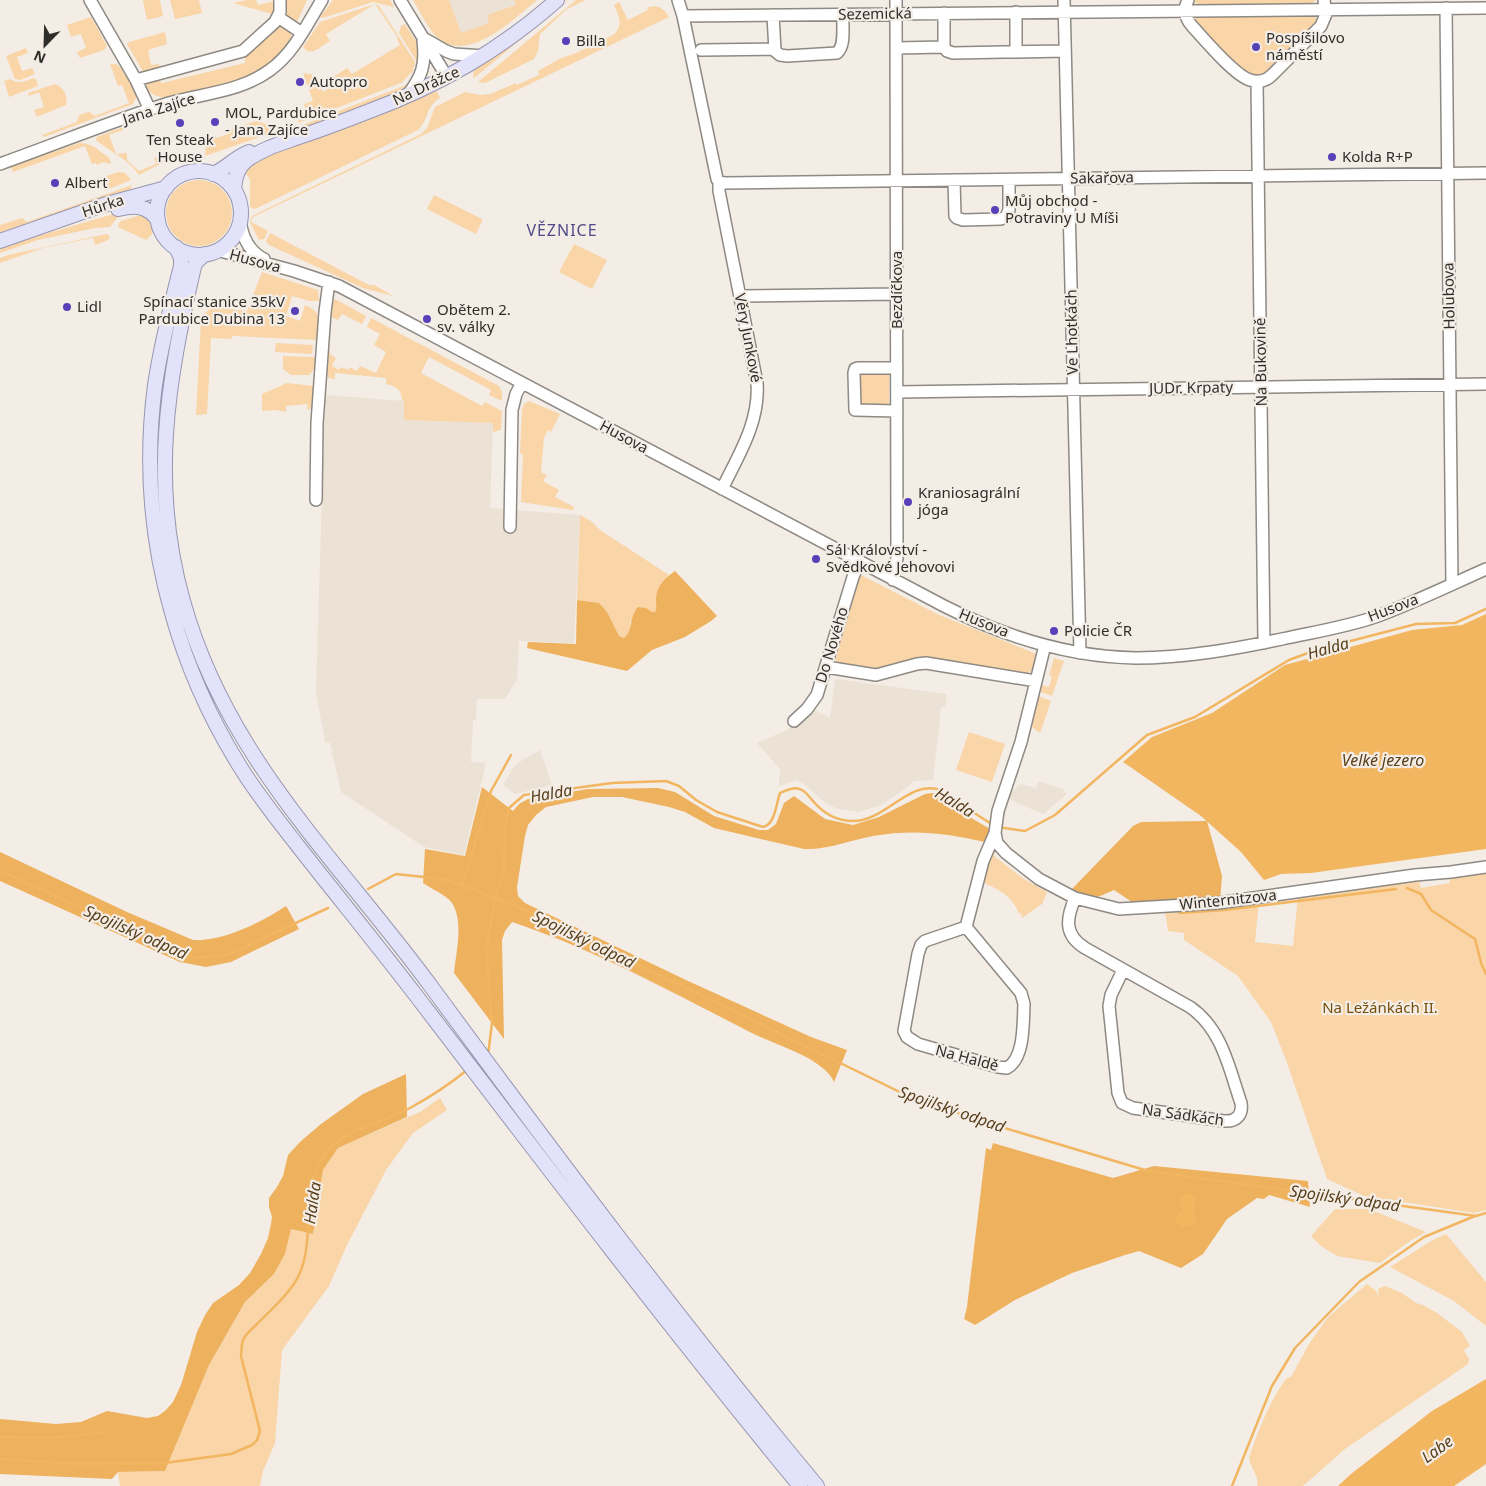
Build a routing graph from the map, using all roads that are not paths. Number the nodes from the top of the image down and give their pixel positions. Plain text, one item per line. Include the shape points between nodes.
1 (90, 0) edge
2 (280, 0) edge
3 (322, 0) edge
4 (400, 0) edge
5 (557, 0) edge
6 (678, 0) edge
7 (896, 0) edge
8 (1064, 0) edge
9 (1186, 5) edge
10 (1325, 5) edge
11 (1446, 8) junction
12 (1486, 8) edge
13 (1016, 12) junction
14 (1064, 12) junction
15 (944, 13) junction
16 (843, 14) junction
17 (896, 14) junction
18 (773, 15) junction
19 (684, 16) junction
20 (278, 17) junction
21 (302, 33) junction
22 (422, 36) junction
23 (944, 47) junction
24 (896, 48) junction
25 (774, 49) junction
26 (700, 50) dead end
27 (1065, 51) junction
28 (1016, 52) junction
29 (484, 56) junction
30 (447, 77) junction
31 (136, 80) junction
32 (1257, 82) junction
33 (407, 96) junction
34 (150, 110) junction
35 (281, 143) junction
36 (0, 164) edge
37 (213, 174) junction
38 (1448, 174) junction
39 (1486, 174) edge
40 (1258, 176) junction
41 (1068, 179) junction
42 (954, 180) junction
43 (1009, 180) junction
44 (896, 181) junction
45 (719, 182) junction
46 (166, 188) junction
47 (234, 190) junction
48 (158, 220) junction
49 (240, 220) junction
50 (42, 227) junction
51 (0, 241) edge
52 (176, 247) junction
53 (211, 252) junction
54 (294, 271) junction
55 (329, 282) junction
56 (897, 294) junction
57 (740, 296) junction
58 (897, 368) junction
59 (522, 383) junction
60 (1450, 384) junction
61 (1486, 384) edge
62 (1261, 386) junction
63 (1073, 389) junction
64 (897, 392) junction
65 (897, 411) junction
66 (722, 489) junction
67 (316, 500) dead end
68 (510, 527) dead end
69 (859, 562) junction
70 (1486, 569) edge
71 (893, 580) junction
72 (1452, 584) junction
73 (1264, 643) junction
74 (1045, 645) junction
75 (1080, 653) junction
76 (826, 666) junction
77 (1036, 681) junction
78 (794, 721) dead end
79 (995, 833) junction
80 (1486, 867) edge
81 (1075, 898) junction
82 (966, 927) junction
83 (1123, 970) junction
84 (486, 1075) junction
85 (800, 1486) edge
86 (817, 1486) edge

1 - 31 street
2 - 20 street
3 - 21 street, Jana Zajíce
4 - 22 street
5 - 29 main road, Na Drážce
6 - 19 street, Věry Junkové
7 - 17 street, Bezdíčkova
8 - 14 street, Ve Lhotkách
9 - 10 street, Sezemická
9 - 14 street, Sezemická
9 - 32 street via 1189,24 1238,73
10 - 11 street, Sezemická
10 - 32 street via 1321,26 1272,76
11 - 12 street, Sezemická
11 - 38 street, Holubova
13 - 14 street, Sezemická
13 - 15 street, Sezemická
13 - 28 street
14 - 27 street, Ve Lhotkách
15 - 17 street, Sezemická
15 - 23 street
16 - 17 street, Sezemická
16 - 18 street, Sezemická
16 - 25 street via 842,44 837,53 783,55
17 - 24 street, Bezdíčkova
18 - 19 street, Sezemická
18 - 25 street
19 - 45 street, Věry Junkové
20 - 21 street
20 - 31 street via 243,51
21 - 34 street, Jana Zajíce via 278,63 247,83
22 - 29 street via 446,52
22 - 30 street
22 - 33 street via 424,66
23 - 24 street
23 - 28 street via 953,53
24 - 44 street, Bezdíčkova
25 - 26 street
27 - 28 street
27 - 41 street, Ve Lhotkách
29 - 30 main road, Na Drážce
30 - 33 main road, Na Drážce
31 - 34 street
32 - 40 street, Na Bukovině
33 - 35 main road, Na Drážce
34 - 36 street, Jana Zajíce
35 - 37 main road, Na Drážce via 251,151
35 - 47 main road, Na Drážce via 263,150 243,164 237,171
37 - 46 main road via 187,173
37 - 47 main road
38 - 39 street, Sakařova
38 - 40 street, Sakařova
38 - 60 street, Holubova
40 - 41 street, Sakařova
40 - 62 street, Na Bukovině
41 - 43 street, Sakařova
41 - 63 street, Ve Lhotkách
42 - 43 street, Sakařova
42 - 43 street via 955,216 963,220 1006,217
42 - 44 street, Sakařova
44 - 45 street, Sakařova
44 - 56 street, Bezdíčkova
45 - 57 street, Věry Junkové
46 - 48 main road via 159,200
46 - 50 main road, Hůrka via 103,205
47 - 49 main road, Husova via 240,204
48 - 50 main road, Hůrka via 145,208 135,206
48 - 52 main road via 163,234
49 - 53 main road, Husova via 232,238
49 - 54 street, Husova via 244,239 253,252
50 - 51 main road, Hůrka
52 - 53 main road, Husova via 187,253
52 - 84 main road via 181,266 159,360 151,422 150,467 156,542 179,636 205,702 252,785 447,1036
53 - 54 street, Husova
53 - 84 main road via 194,267 174,360 164,448 169,537 190,626 218,695 255,759 428,983 459,1027
54 - 55 street, Husova
55 - 59 street, Husova
55 - 67 street via 318,407
56 - 57 street
56 - 58 street, Bezdíčkova
57 - 66 street, Věry Junkové via 758,400 751,428
58 - 64 street, Bezdíčkova
58 - 65 street via 855,369 854,409
59 - 66 street, Husova
59 - 68 street via 512,410
60 - 61 street, JUDr. Krpaty
60 - 62 street, JUDr. Krpaty
60 - 72 street, Holubova
62 - 63 street, JUDr. Krpaty
62 - 73 street, Na Bukovině
63 - 64 street, JUDr. Krpaty
63 - 75 street, Ve Lhotkách
64 - 65 street, Bezdíčkova
65 - 71 street, Bezdíčkova via 897,558
66 - 69 street, Husova
69 - 71 street, Husova
69 - 76 street, Do Nového
70 - 72 street, Husova
71 - 74 street, Husova via 977,621
72 - 73 street, Husova via 1369,618
73 - 75 street, Husova via 1169,657 1134,658
74 - 75 street, Husova
74 - 77 street
76 - 77 street via 876,675 926,664
76 - 78 street, Do Nového via 815,700
77 - 79 street
79 - 81 street, Winternitzova via 999,846 1013,860 1039,879
79 - 82 street via 983,861
80 - 81 street, Winternitzova via 1414,874 1218,903 1119,909
81 - 83 street, Na Sádkách via 1068,922 1072,937
82 - 82 street, Na Haldě via 921,945 904,1031 918,1044 1007,1068 1020,1052 1024,998
83 - 83 street, Na Sádkách via 1190,1007 1212,1027 1241,1103 1242,1110 1233,1121 1134,1108 1122,1103 1118,1093 1109,1006
84 - 85 main road via 665,1319
84 - 86 main road

